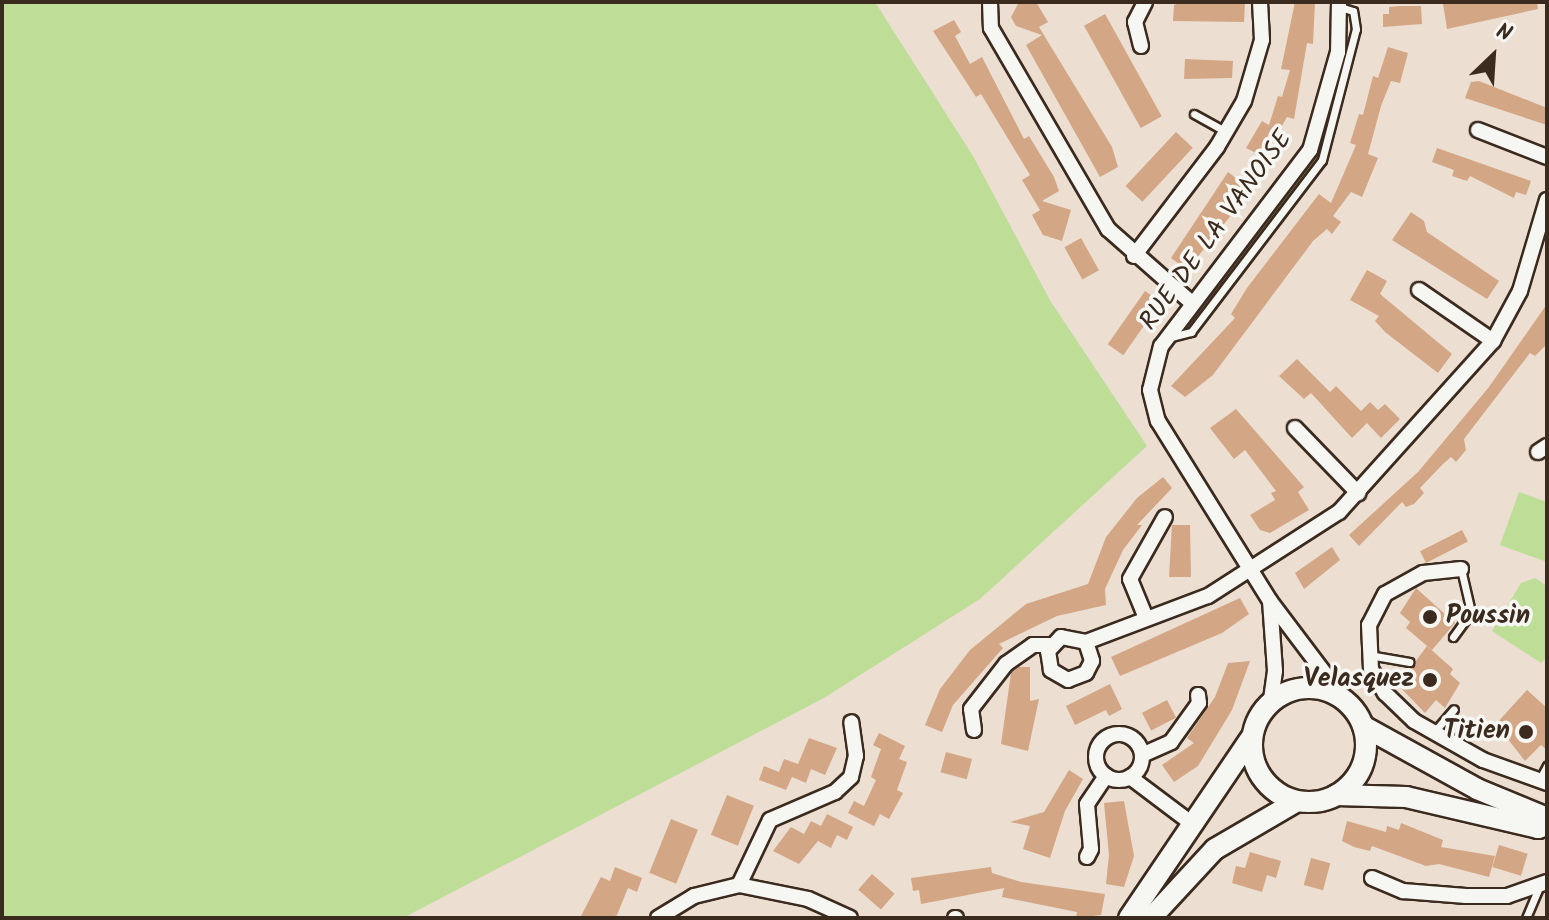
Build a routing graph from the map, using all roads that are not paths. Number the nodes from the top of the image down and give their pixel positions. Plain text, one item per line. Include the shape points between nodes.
1 (1145, 2) edge
2 (1260, 2) edge
3 (1339, 4) edge
4 (989, 5) edge
5 (1141, 46) dead end
6 (1194, 114) dead end
7 (1478, 130) dead end
8 (1226, 132) junction
9 (1547, 157) edge
10 (1547, 200) edge
11 (1134, 256) junction
12 (1419, 290) dead end
13 (1193, 304) junction
14 (1168, 337) junction
15 (1493, 341) junction
16 (1295, 428) dead end
17 (1358, 493) junction
18 (1165, 517) dead end
19 (1461, 569) joint
20 (1251, 570) junction
21 (1270, 601) junction
22 (1146, 618) junction
23 (1453, 637) dead end
24 (1086, 642) junction
25 (1051, 645) junction
26 (1369, 655) junction
27 (1409, 662) dead end
28 (1198, 695) dead end
29 (1344, 699) junction
30 (1271, 700) junction
31 (1454, 709) dead end
32 (851, 722) dead end
33 (1363, 726) junction
34 (974, 730) dead end
35 (1433, 732) junction
36 (1251, 738) junction
37 (1142, 755) junction
38 (1547, 766) edge
39 (1106, 776) junction
40 (1130, 777) junction
41 (1543, 782) edge
42 (1336, 795) junction
43 (1297, 801) junction
44 (1547, 818) edge
45 (1194, 825) junction
46 (1547, 825) edge
47 (1087, 857) dead end
48 (1372, 878) dead end
49 (1543, 884) edge
50 (739, 885) junction
51 (658, 918) edge
52 (850, 918) edge
53 (1129, 918) edge
54 (1151, 918) edge
55 (1526, 918) edge

1 - 5 street via 1135,22
2 - 8 street via 1262,40 1255,71
3 - 13 street, RUE DE LA VANOISE via 1338,52 1310,150
3 - 14 lane via 1353,11 1356,29 1322,160 1191,332
4 - 11 street via 991,28 1100,216
6 - 8 lane
7 - 9 street
8 - 11 street
10 - 15 street via 1520,291
11 - 13 street
12 - 15 street
13 - 14 street, RUE DE LA VANOISE
14 - 20 street, RUE DE LA VANOISE via 1150,380 1158,421
15 - 17 street
16 - 17 street
17 - 20 street via 1316,530
18 - 22 street via 1130,579
19 - 23 lane via 1471,612
19 - 26 street via 1423,573 1385,594 1369,625
20 - 21 street, RUE DE LA VANOISE
20 - 22 street via 1208,596
21 - 29 street, RUE DE LA VANOISE
21 - 30 street, RUE DE LA VANOISE via 1275,671
22 - 24 street
24 - 25 street via 1068,635
24 - 25 street via 1092,661 1075,679 1051,670
25 - 34 street via 1033,645 1006,664 971,709
26 - 27 lane
26 - 35 street via 1385,693
28 - 37 street via 1199,703 1171,742
29 - 30 street via 1304,687
29 - 33 street
30 - 36 street
31 - 35 lane
32 - 50 street via 856,756 851,777 835,792 770,820
33 - 42 street via 1362,765
33 - 44 street via 1477,789
35 - 41 street via 1483,760
36 - 43 street via 1262,778 1277,793
36 - 45 street
37 - 39 street via 1129,736 1107,737 1096,756
37 - 40 street
38 - 41 lane
39 - 40 street
39 - 47 street via 1087,804
40 - 45 street
42 - 43 street
42 - 46 street via 1417,799 1538,828
43 - 54 street via 1215,849
45 - 53 street
48 - 49 street via 1403,891 1466,896 1507,896
49 - 55 lane
50 - 51 street via 694,896
50 - 52 street via 808,899

